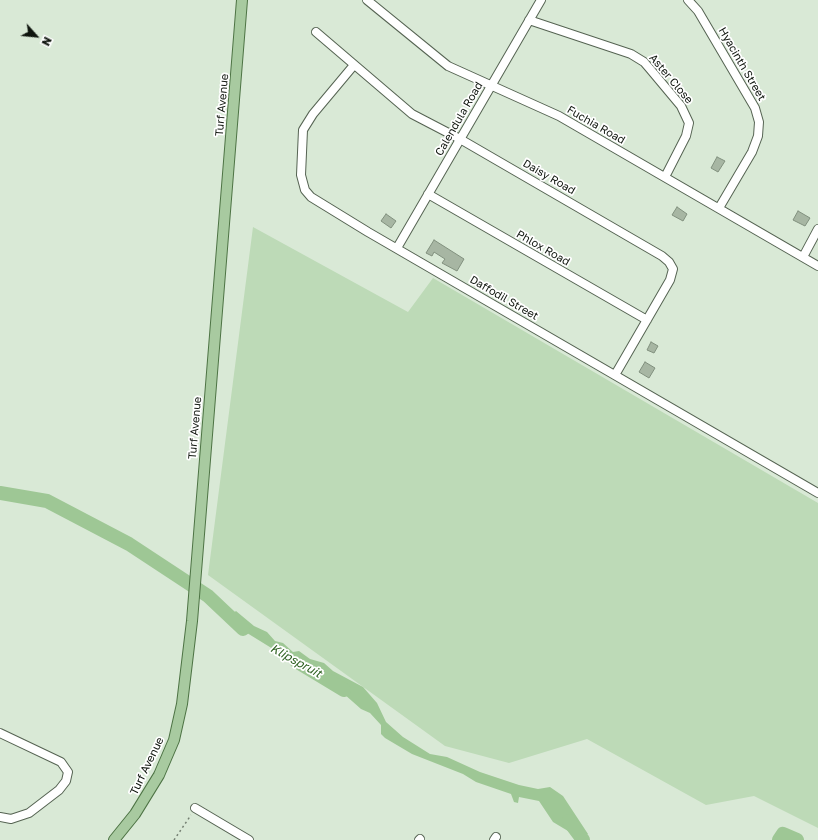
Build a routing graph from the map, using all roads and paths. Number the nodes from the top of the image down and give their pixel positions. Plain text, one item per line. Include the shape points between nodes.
1 (242, 0) edge
2 (367, 0) edge
3 (541, 0) edge
4 (688, 0) edge
5 (529, 20) junction
6 (316, 32) dead end
7 (354, 65) junction
8 (490, 85) junction
9 (460, 138) junction
10 (665, 177) junction
11 (428, 194) junction
12 (719, 208) junction
13 (818, 229) edge
14 (396, 248) junction
15 (803, 257) junction
16 (818, 266) edge
17 (647, 320) junction
18 (615, 374) junction
19 (818, 493) edge
20 (0, 733) edge
21 (195, 808) joint
22 (0, 816) edge
23 (114, 840) edge
24 (174, 840) edge
25 (249, 840) edge

1 - 23 main road, Turf Avenue via 192,621 182,704 174,740 164,764 135,814
2 - 8 street, Fuchia Road via 440,61
3 - 5 street, Calendula Road
4 - 12 street, Hyacinth Street via 698,11 755,108 759,122 758,136 752,152
5 - 8 street, Calendula Road
5 - 10 street, Aster Close via 632,54 644,62 681,106 689,123 686,136
6 - 7 street, Daisy Road
7 - 9 street, Daisy Road via 412,114
7 - 14 street, Daffodil Street via 313,114 303,130 302,180 308,194 316,201
8 - 9 street, Calendula Road
8 - 10 street, Fuchia Road via 559,116
9 - 11 street, Calendula Road
9 - 17 street, Daisy Road via 666,258 672,265 672,276
10 - 12 street, Fuchia Road
11 - 14 street, Calendula Road
11 - 17 street, Phlox Road
12 - 15 street, Fuchia Road
13 - 15 street
14 - 18 street, Daffodil Street
15 - 16 street, Fuchia Road
17 - 18 street, Daisy Road
18 - 19 street, Daffodil Street
20 - 22 street via 61,762 68,772 60,790 29,813 11,819
21 - 24 path
21 - 25 street

